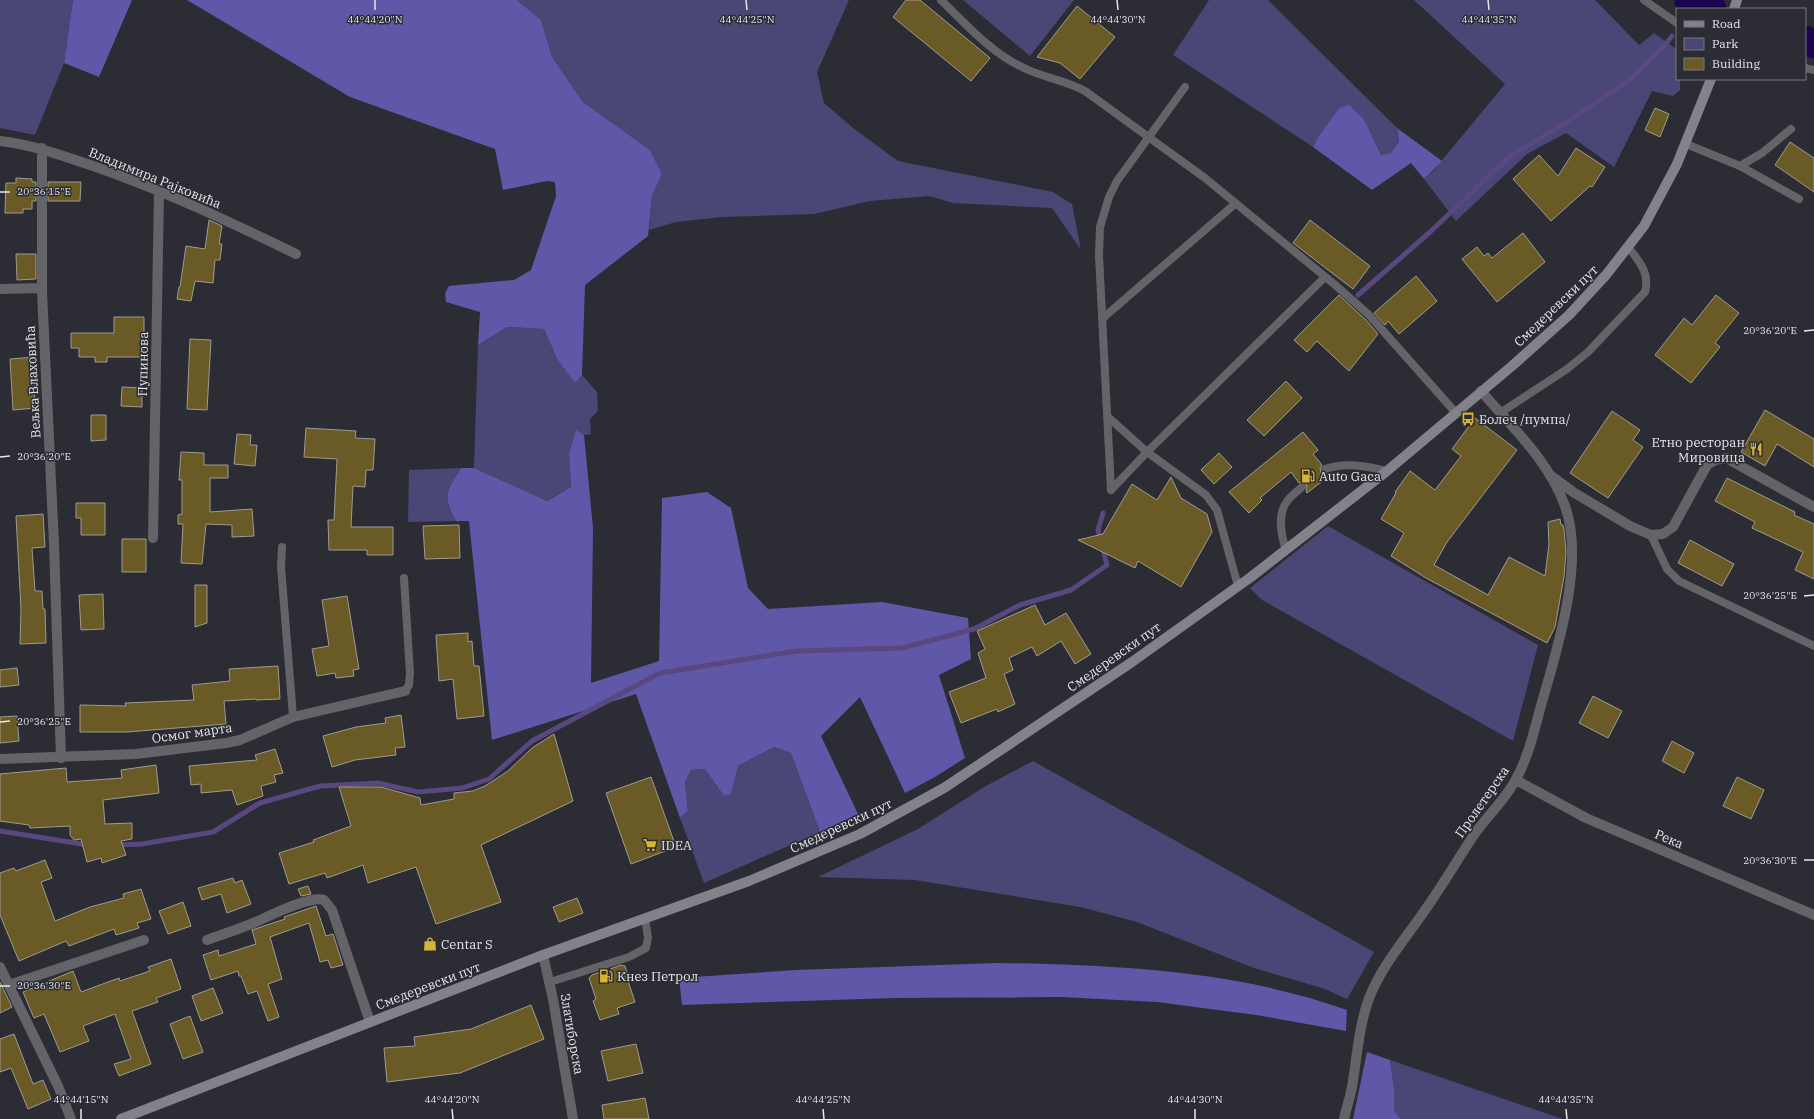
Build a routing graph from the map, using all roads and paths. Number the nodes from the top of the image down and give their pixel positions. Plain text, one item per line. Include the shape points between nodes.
1 (941, 0) edge
2 (1644, 0) edge
3 (1676, 22) edge
4 (1711, 80) edge
5 (1184, 87) dead end
6 (1791, 129) dead end
7 (1148, 137) junction
8 (0, 141) edge
9 (1686, 144) junction
10 (42, 148) junction
11 (1740, 166) junction
12 (159, 191) junction
13 (1799, 199) dead end
14 (1236, 203) junction
15 (1629, 248) junction
16 (296, 254) dead end
17 (1325, 276) junction
18 (42, 288) junction
19 (0, 289) edge
20 (1103, 318) junction
21 (1482, 391) junction
22 (1456, 413) junction
23 (1500, 413) junction
24 (1108, 418) junction
25 (1147, 452) junction
26 (1325, 469) dead end
27 (1387, 470) junction
28 (1553, 477) junction
29 (1302, 487) dead end
30 (1814, 507) edge
31 (1651, 535) junction
32 (153, 538) dead end
33 (282, 546) dead end
34 (1286, 550) junction
35 (404, 578) dead end
36 (1238, 586) junction
37 (1814, 646) edge
38 (405, 691) joint
39 (294, 717) junction
40 (61, 758) junction
41 (0, 759) edge
42 (1516, 780) junction
43 (1814, 915) edge
44 (645, 918) junction
45 (144, 940) dead end
46 (207, 940) dead end
47 (543, 955) junction
48 (0, 967) edge
49 (550, 982) junction
50 (9, 985) junction
51 (370, 1022) junction
52 (71, 1119) edge
53 (121, 1119) edge
54 (573, 1119) edge
55 (1344, 1119) edge

1 - 7 lane via 1000,55 1023,68 1070,83 1085,91
2 - 3 lane
4 - 9 main road, Смедеревски пут
5 - 7 lane
6 - 11 lane via 1762,153
7 - 14 lane
7 - 20 lane via 1117,181 1104,210 1100,228 1099,256
8 - 10 street, Владимира Рајковића
9 - 11 lane
9 - 15 main road, Смедеревски пут via 1660,199
10 - 12 street, Владимира Рајковића
10 - 18 street, Вељка Влаховића
11 - 13 lane
12 - 16 street, Владимира Рајковића
12 - 32 street, Пупинова
14 - 17 lane
14 - 20 lane
15 - 21 main road, Смедеревски пут via 1569,315
15 - 23 lane via 1644,270 1648,281 1645,292 1588,352
17 - 22 lane via 1369,315
17 - 25 lane
18 - 19 street
18 - 40 street, Вељка Влаховића
20 - 24 lane
21 - 22 main road, Смедеревски пут
21 - 23 street
22 - 27 main road, Смедеревски пут
23 - 28 street
24 - 25 lane
24 - 25 lane via 1111,490
25 - 36 lane via 1212,502 1217,510
26 - 27 lane via 1352,464
27 - 34 main road, Смедеревски пут
28 - 31 street via 1630,526
28 - 42 street, Пролетерска via 1566,507 1571,529 1573,553 1569,588 1557,650 1527,753
29 - 34 lane via 1287,501 1283,512 1281,528
30 - 31 street via 1726,458 1715,460 1707,466 1673,527 1663,534
31 - 37 lane via 1667,569 1679,581
33 - 39 lane via 282,575
34 - 36 main road, Смедеревски пут
35 - 38 lane via 410,673 409,685
36 - 44 main road, Смедеревски пут via 1132,662 977,767 922,801 836,845 750,881
38 - 39 street, Осмог марта
39 - 40 street, Осмог марта via 240,740 226,743 136,754
40 - 41 street, Осмог марта
42 - 43 street, Река via 1586,818
42 - 55 street, Пролетерска via 1474,835 1441,888 1377,979 1364,1015 1352,1089
44 - 47 main road, Смедеревски пут
44 - 49 lane via 648,938 646,948 629,957
45 - 50 street
46 - 51 street via 297,904 314,899 324,900 332,910
47 - 49 street, Златиборска
47 - 51 main road, Смедеревски пут
48 - 50 street
49 - 54 street, Златиборска
50 - 52 street via 58,1086
51 - 53 main road, Смедеревски пут

